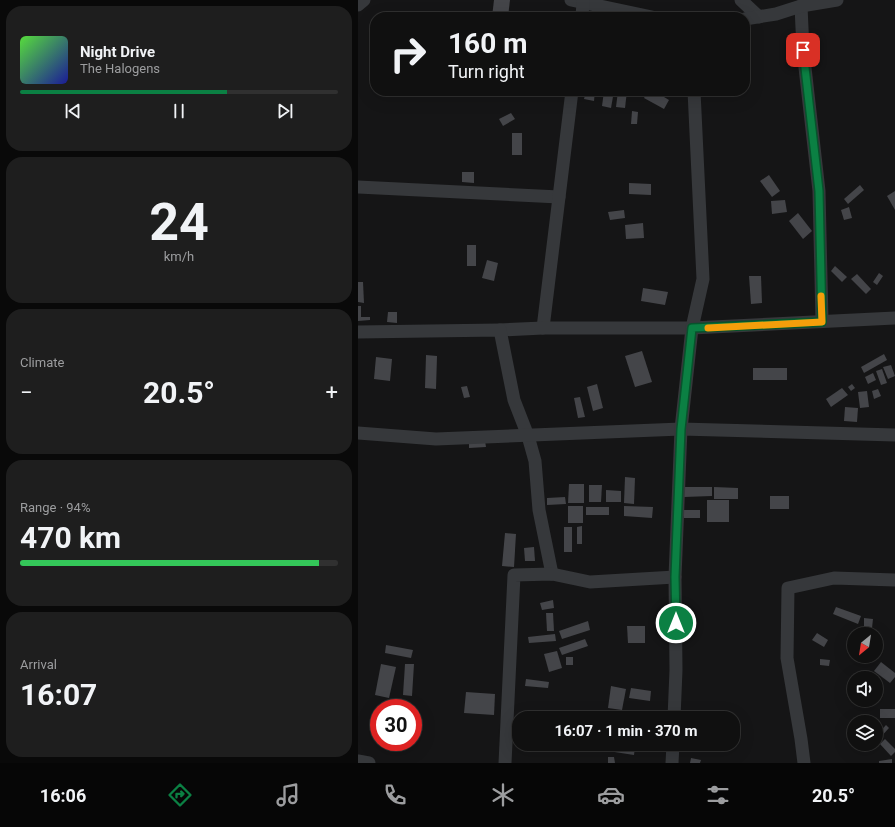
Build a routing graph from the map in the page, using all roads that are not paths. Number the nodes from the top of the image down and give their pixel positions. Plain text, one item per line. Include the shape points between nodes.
1 (364, 0) edge
2 (741, 0) edge
3 (837, 0) edge
4 (577, 1) edge
5 (358, 5) edge
6 (800, 6) junction
7 (580, 12) edge
8 (629, 12) edge
9 (759, 17) junction
10 (750, 18) edge
11 (571, 96) edge
12 (694, 96) edge
13 (358, 187) edge
14 (559, 197) junction
15 (895, 318) edge
16 (822, 322) junction
17 (543, 328) junction
18 (692, 328) junction
19 (500, 330) junction
20 (358, 332) edge
21 (681, 429) junction
22 (358, 433) edge
23 (895, 435) edge
24 (528, 436) junction
25 (552, 574) junction
26 (675, 577) junction
27 (895, 580) edge
28 (674, 711) edge
29 (673, 751) edge
30 (358, 761) edge
31 (369, 763) edge
32 (505, 763) edge
33 (672, 763) edge
34 (804, 763) edge

1 - 5 street
2 - 9 street
3 - 6 street
4 - 7 street
4 - 8 street
6 - 9 street
6 - 16 street via 819,191
9 - 10 street
11 - 14 street
12 - 18 street via 703,279
13 - 14 street
14 - 17 street
15 - 16 street
16 - 18 street
17 - 18 street
17 - 19 street
18 - 21 street
19 - 20 street
19 - 24 street via 514,400
21 - 23 street
21 - 24 street
21 - 26 street
22 - 24 street via 436,439
24 - 25 street via 535,461 539,510
25 - 26 street via 590,582
25 - 32 street via 514,576
26 - 28 street
27 - 34 street via 834,578 788,588 787,658
29 - 33 street
30 - 31 street

